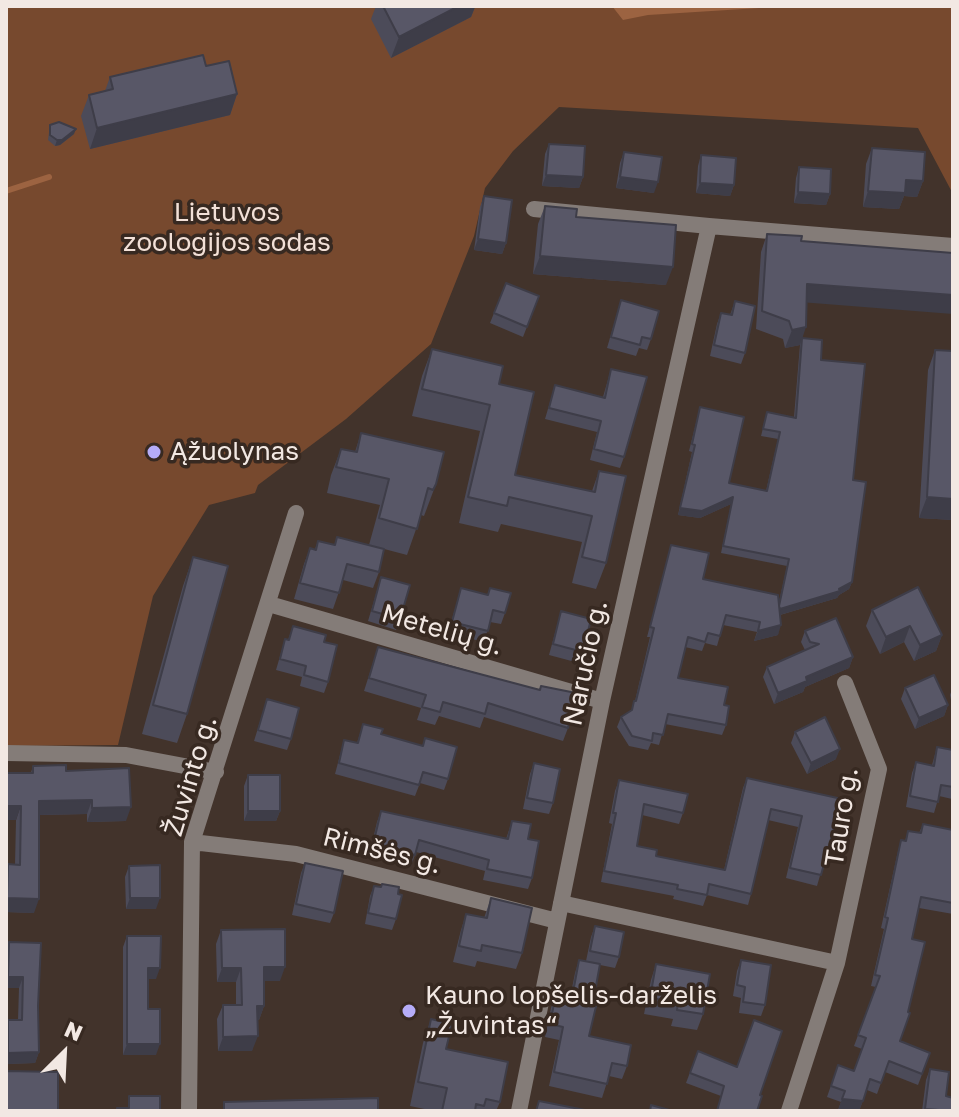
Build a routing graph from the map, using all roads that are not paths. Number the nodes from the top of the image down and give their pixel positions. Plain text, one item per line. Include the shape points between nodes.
1 (534, 209) dead end
2 (709, 226) junction
3 (953, 246) edge
4 (296, 513) dead end
5 (269, 604) junction
6 (845, 683) dead end
7 (602, 701) junction
8 (6, 753) edge
9 (216, 772) junction
10 (192, 842) junction
11 (561, 903) junction
12 (557, 921) junction
13 (837, 963) junction
14 (189, 1111) edge
15 (519, 1111) edge
16 (789, 1111) edge

1 - 2 street
2 - 3 street
2 - 7 street, Naručio g.
4 - 5 street, Žuvinto g.
5 - 7 street, Metelių g.
5 - 9 street, Žuvinto g.
6 - 13 street, Tauro g. via 879,769
7 - 11 street, Naručio g.
8 - 9 street via 126,755
9 - 10 street, Žuvinto g.
10 - 12 street, Rimšės g. via 296,854
10 - 14 street, Žuvinto g.
11 - 12 street, Naručio g.
11 - 13 street
12 - 15 street, Naručio g.
13 - 16 street, Tauro g.

